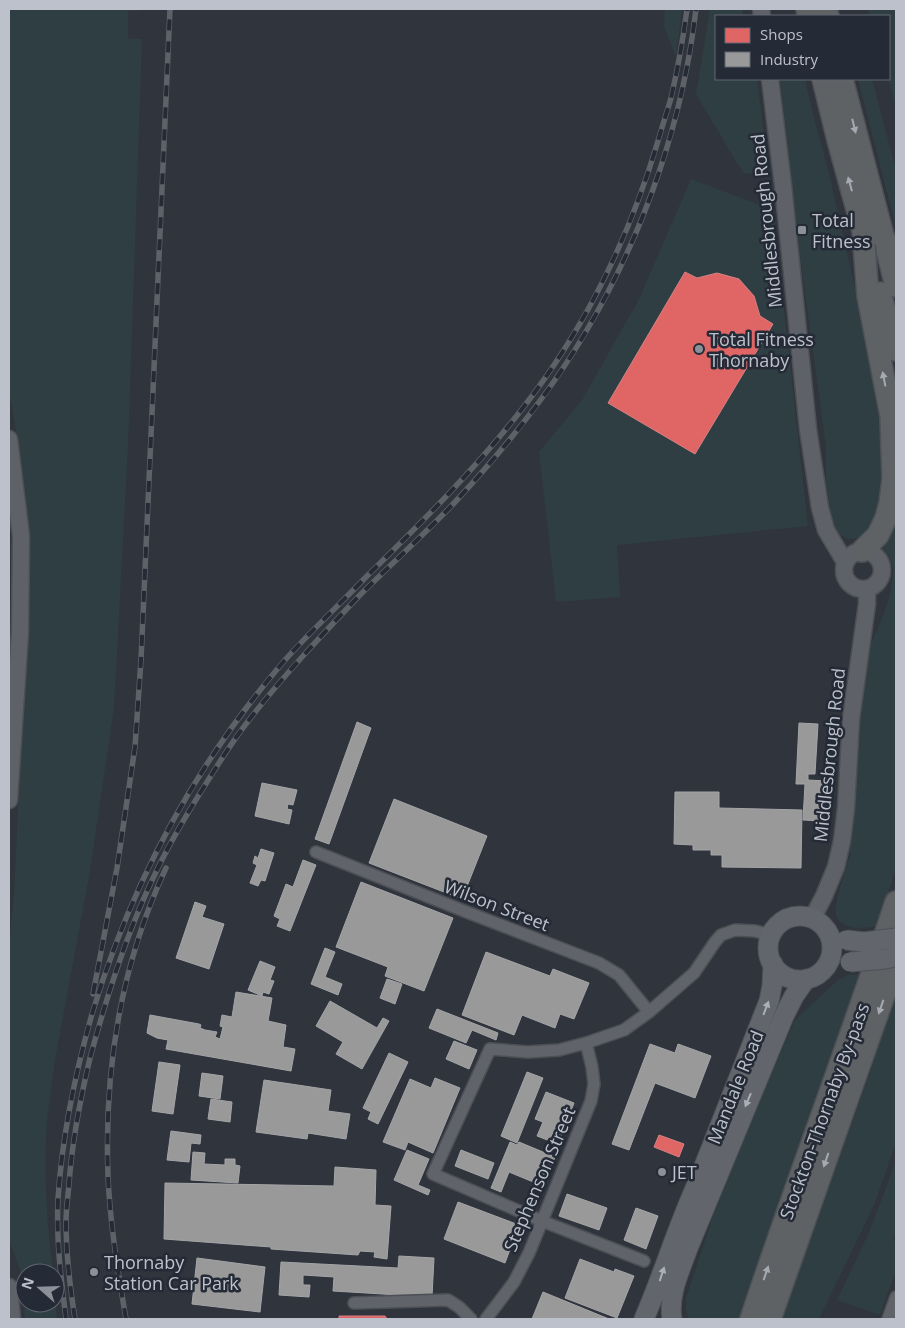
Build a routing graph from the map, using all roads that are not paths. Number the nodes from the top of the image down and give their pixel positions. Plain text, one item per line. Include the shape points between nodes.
1 (770, 80) edge
2 (823, 80) edge
3 (842, 80) edge
4 (873, 234) junction
5 (896, 264) edge
6 (896, 286) edge
7 (896, 350) edge
8 (9, 438) edge
9 (853, 556) junction
10 (867, 589) junction
11 (9, 800) edge
12 (316, 852) dead end
13 (896, 902) edge
14 (812, 919) junction
15 (827, 931) junction
16 (771, 935) junction
17 (896, 938) edge
18 (896, 957) edge
19 (896, 961) edge
20 (773, 964) junction
21 (825, 968) junction
22 (806, 979) junction
23 (649, 1012) junction
24 (586, 1043) junction
25 (542, 1220) junction
26 (644, 1260) dead end
27 (9, 1287) edge
28 (896, 1297) edge
29 (354, 1303) dead end
30 (12, 1319) edge
31 (472, 1319) edge
32 (486, 1319) edge
33 (644, 1319) edge
34 (672, 1319) edge
35 (750, 1319) edge
36 (770, 1319) edge
37 (888, 1319) edge

1 - 9 main road, Middlesbrough Road via 808,430 820,508 826,530
4 -> 2 highway via 838,140
3 -> 4 highway
4 - 5 highway
4 - 6 highway
4 - 7 highway
9 -> 4 highway via 878,536 886,518 893,480 891,416 868,296
8 - 11 main road via 21,544 20,632
9 - 10 main road, Middlesbrough Road via 843,570 846,581 861,590
9 - 10 main road, Middlesbrough Road via 868,552 874,554 881,564 881,577
10 - 14 main road, Middlesbrough Road via 851,718 842,842 836,867
12 - 23 street, Wilson Street via 599,963 619,975
35 -> 13 highway, Stockton-Thornaby By-pass
14 - 15 main road
14 - 16 main road via 793,917 776,927
15 - 17 main road, bridge via 846,940 864,942
15 - 21 main road via 832,949
16 - 20 main road via 768,945
16 - 23 street via 735,930 721,935 694,973
18 - 21 main road, bridge
19 -> 36 highway, Stockton-Thornaby By-pass
20 - 22 main road via 787,977
33 -> 20 main road, Mandale Road via 769,1001
21 - 22 main road
22 -> 34 main road, Mandale Road via 780,1024 688,1248 671,1298
23 - 24 street via 624,1030
24 - 25 street, Stephenson Street via 594,1084 591,1101
24 - 25 street via 559,1050 528,1052 490,1049 433,1174
25 - 26 street
25 - 32 street, Stephenson Street via 514,1282
27 - 30 main road
28 - 37 street
29 - 31 street via 448,1300

